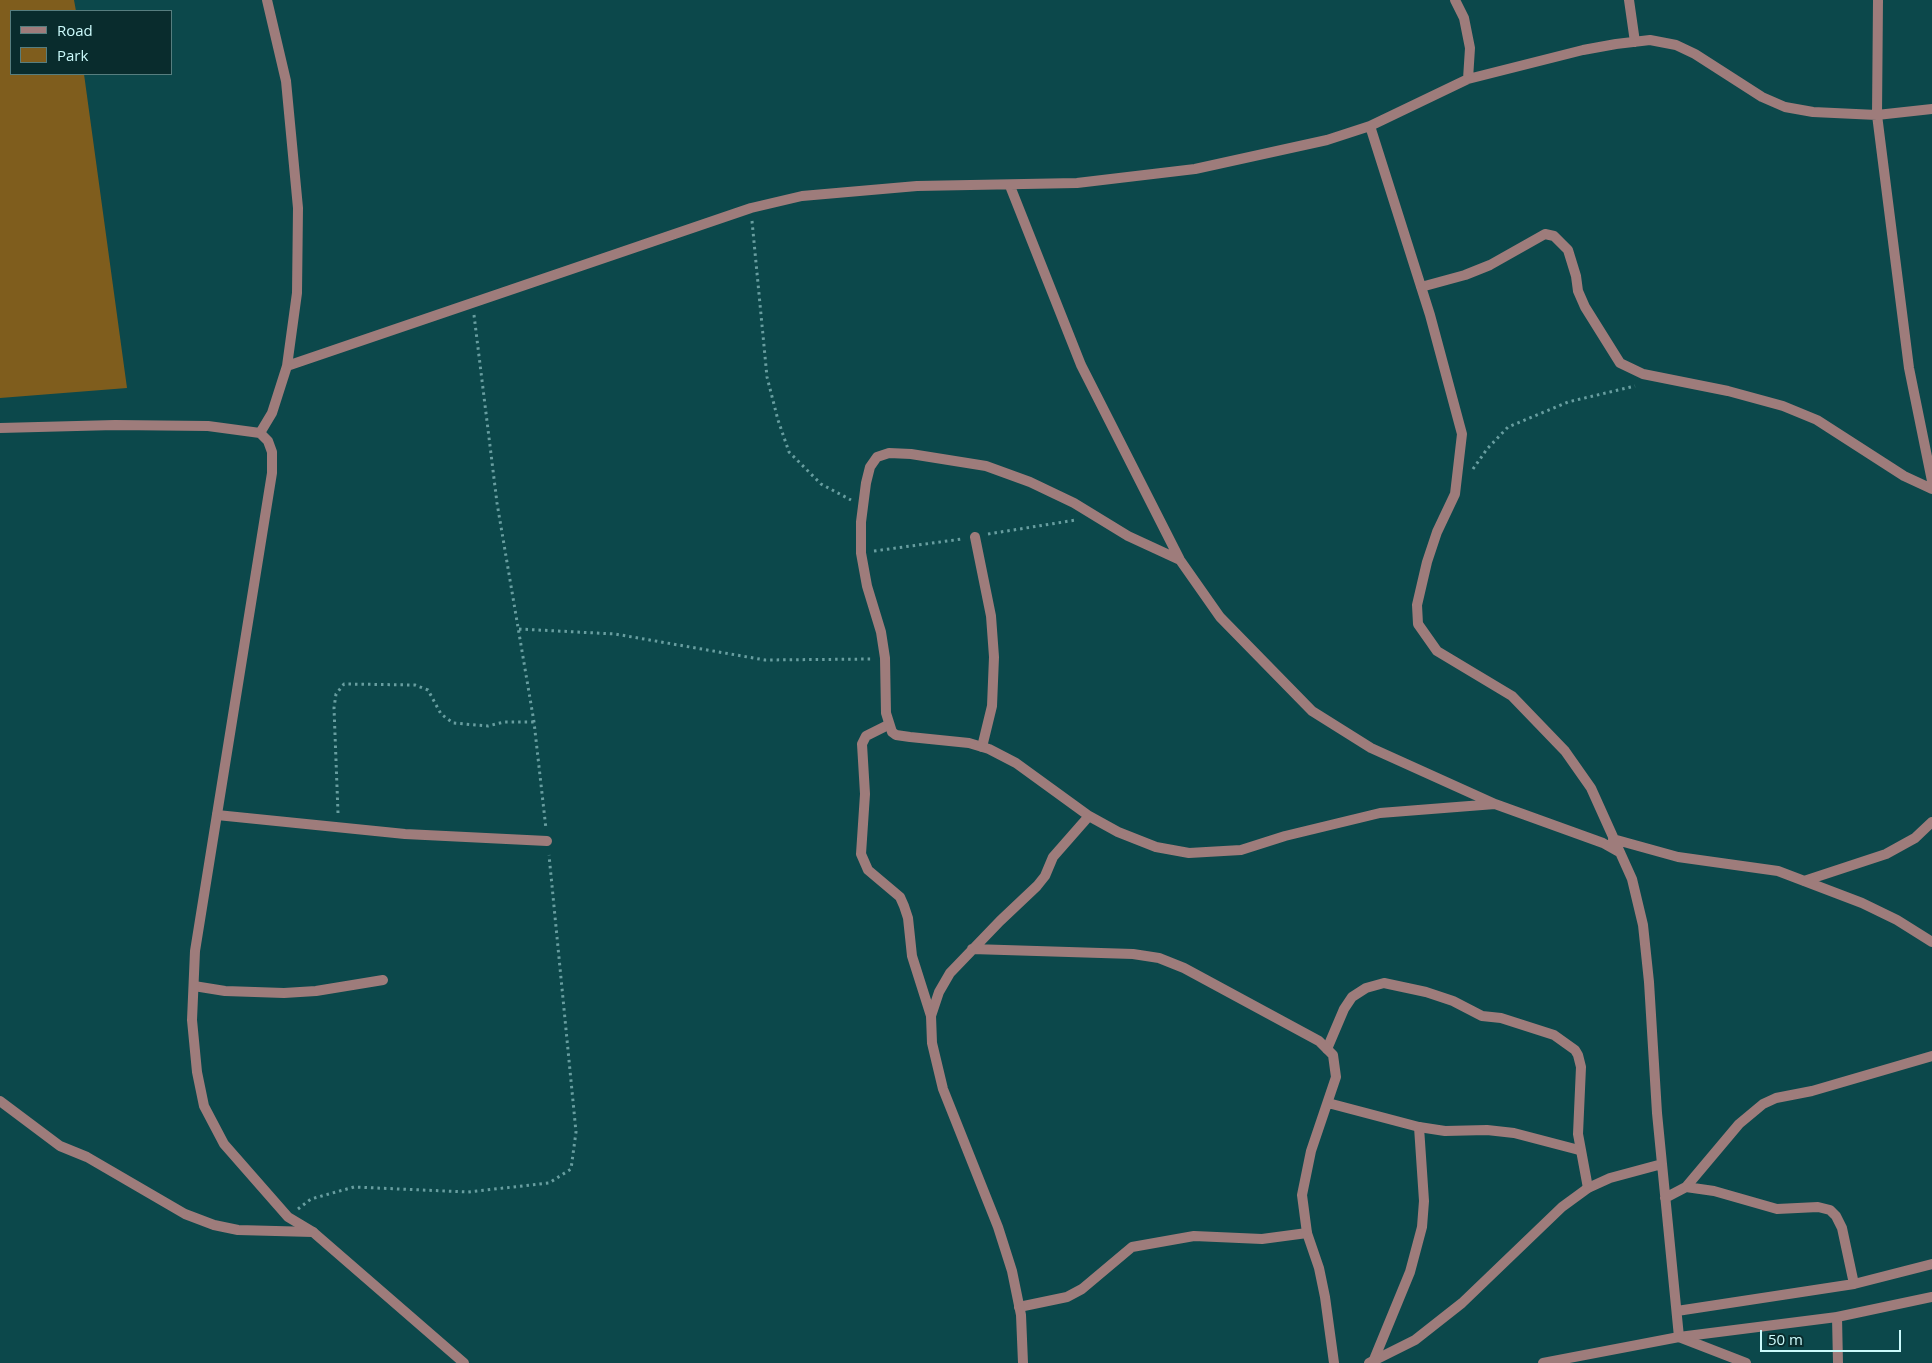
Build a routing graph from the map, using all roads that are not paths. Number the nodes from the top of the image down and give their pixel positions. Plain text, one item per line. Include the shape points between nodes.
1 (267, 0) edge
2 (1455, 0) edge
3 (1629, 0) edge
4 (1878, 0) edge
5 (1635, 42) junction
6 (1468, 80) junction
7 (1932, 109) edge
8 (1877, 115) junction
9 (1370, 126) junction
10 (1010, 186) junction
11 (1421, 287) junction
12 (287, 366) junction
13 (0, 428) edge
14 (260, 433) junction
15 (1932, 481) edge
16 (1932, 489) edge
17 (975, 537) dead end
18 (1180, 560) junction
19 (888, 725) junction
20 (982, 747) junction
21 (1495, 804) junction
22 (216, 815) junction
23 (1089, 816) junction
24 (1932, 822) edge
25 (1613, 839) junction
26 (548, 841) dead end
27 (1619, 852) junction
28 (1804, 881) junction
29 (1932, 942) edge
30 (972, 949) junction
31 (382, 980) dead end
32 (194, 986) junction
33 (931, 1016) junction
34 (1327, 1049) junction
35 (1932, 1056) edge
36 (0, 1102) edge
37 (1328, 1103) junction
38 (1418, 1127) junction
39 (1580, 1150) junction
40 (1662, 1164) junction
41 (1686, 1187) junction
42 (1588, 1188) junction
43 (1665, 1198) junction
44 (313, 1232) junction
45 (1307, 1233) junction
46 (1932, 1264) edge
47 (1854, 1284) junction
48 (1932, 1297) edge
49 (1019, 1307) junction
50 (1677, 1311) junction
51 (1837, 1317) junction
52 (1679, 1337) junction
53 (1561, 1361) edge
54 (1371, 1362) edge
55 (464, 1363) edge
56 (1023, 1363) edge
57 (1334, 1363) edge
58 (1543, 1363) edge
59 (1746, 1363) edge
60 (1838, 1363) edge

1 - 12 street via 286,82 298,208 298,293
2 - 6 street via 1464,18 1470,48
3 - 5 street
4 - 8 street
5 - 6 street via 1583,50
5 - 8 street via 1650,40 1676,45 1696,54 1762,97 1785,107 1813,112
6 - 9 street
7 - 8 street
8 - 15 street via 1909,368
9 - 10 street via 1327,140 1195,169 1115,180
9 - 11 street
10 - 12 street via 917,186 812,195 751,208
10 - 18 street via 1081,365
11 - 16 street via 1490,265 1545,234 1554,236 1568,250 1585,307 1620,363 1643,374 1783,406 1817,420 1897,471
11 - 25 street via 1462,434 1455,494 1427,562 1417,605 1418,624 1438,651 1512,696 1533,716 1591,788
12 - 14 street via 272,412
13 - 14 street via 164,425
14 - 22 street via 272,452 272,473
17 - 20 street via 991,616 994,657 992,706
18 - 19 street via 1128,536 1074,503 986,466 897,454 877,457 870,466 863,506 861,553 881,632
18 - 21 street via 1220,617 1312,711 1371,748
19 - 20 street via 896,735
19 - 33 street via 866,736 862,744 865,794 861,854 868,870 900,897 904,906 912,956
20 - 23 street via 1016,763
21 - 23 street via 1380,813 1241,850 1189,853 1156,847
21 - 27 street via 1603,843
22 - 26 street via 405,834
22 - 32 street via 195,951
23 - 30 street via 1053,857 1037,886
24 - 28 street via 1914,838 1886,854
25 - 27 street
25 - 28 street via 1678,857 1778,871
27 - 40 street via 1632,879 1643,926
28 - 29 street via 1862,902
30 - 33 street via 938,992
30 - 34 street via 1134,954 1159,958 1260,1008 1319,1041
31 - 32 street via 316,991 225,991
32 - 44 street via 192,1020 204,1106 224,1144 288,1217
33 - 49 street via 937,1070 998,1228
34 - 37 street via 1333,1055 1336,1077
34 - 39 street via 1352,997 1366,988 1384,983 1453,1000 1482,1016 1501,1018 1554,1035 1575,1050 1581,1067
35 - 41 street via 1763,1104 1740,1124
36 - 44 street via 60,1146 87,1157 185,1214 238,1230
37 - 38 street
37 - 45 street via 1311,1151 1302,1195
38 - 39 street via 1514,1133
38 - 54 street via 1424,1201 1422,1227 1410,1272
39 - 42 street
40 - 42 street via 1610,1178
40 - 43 street
41 - 43 street
41 - 47 street via 1714,1191 1777,1209 1818,1207 1830,1210 1842,1228
42 - 54 street via 1562,1207 1462,1304 1415,1340
43 - 50 street
44 - 55 street
45 - 49 street via 1262,1239 1194,1236 1132,1247 1082,1289 1067,1297
45 - 57 street via 1323,1288
46 - 47 street
47 - 50 street
48 - 51 street
49 - 56 street
50 - 52 street
51 - 52 street
51 - 60 street
52 - 53 street
52 - 59 street
53 - 58 street

